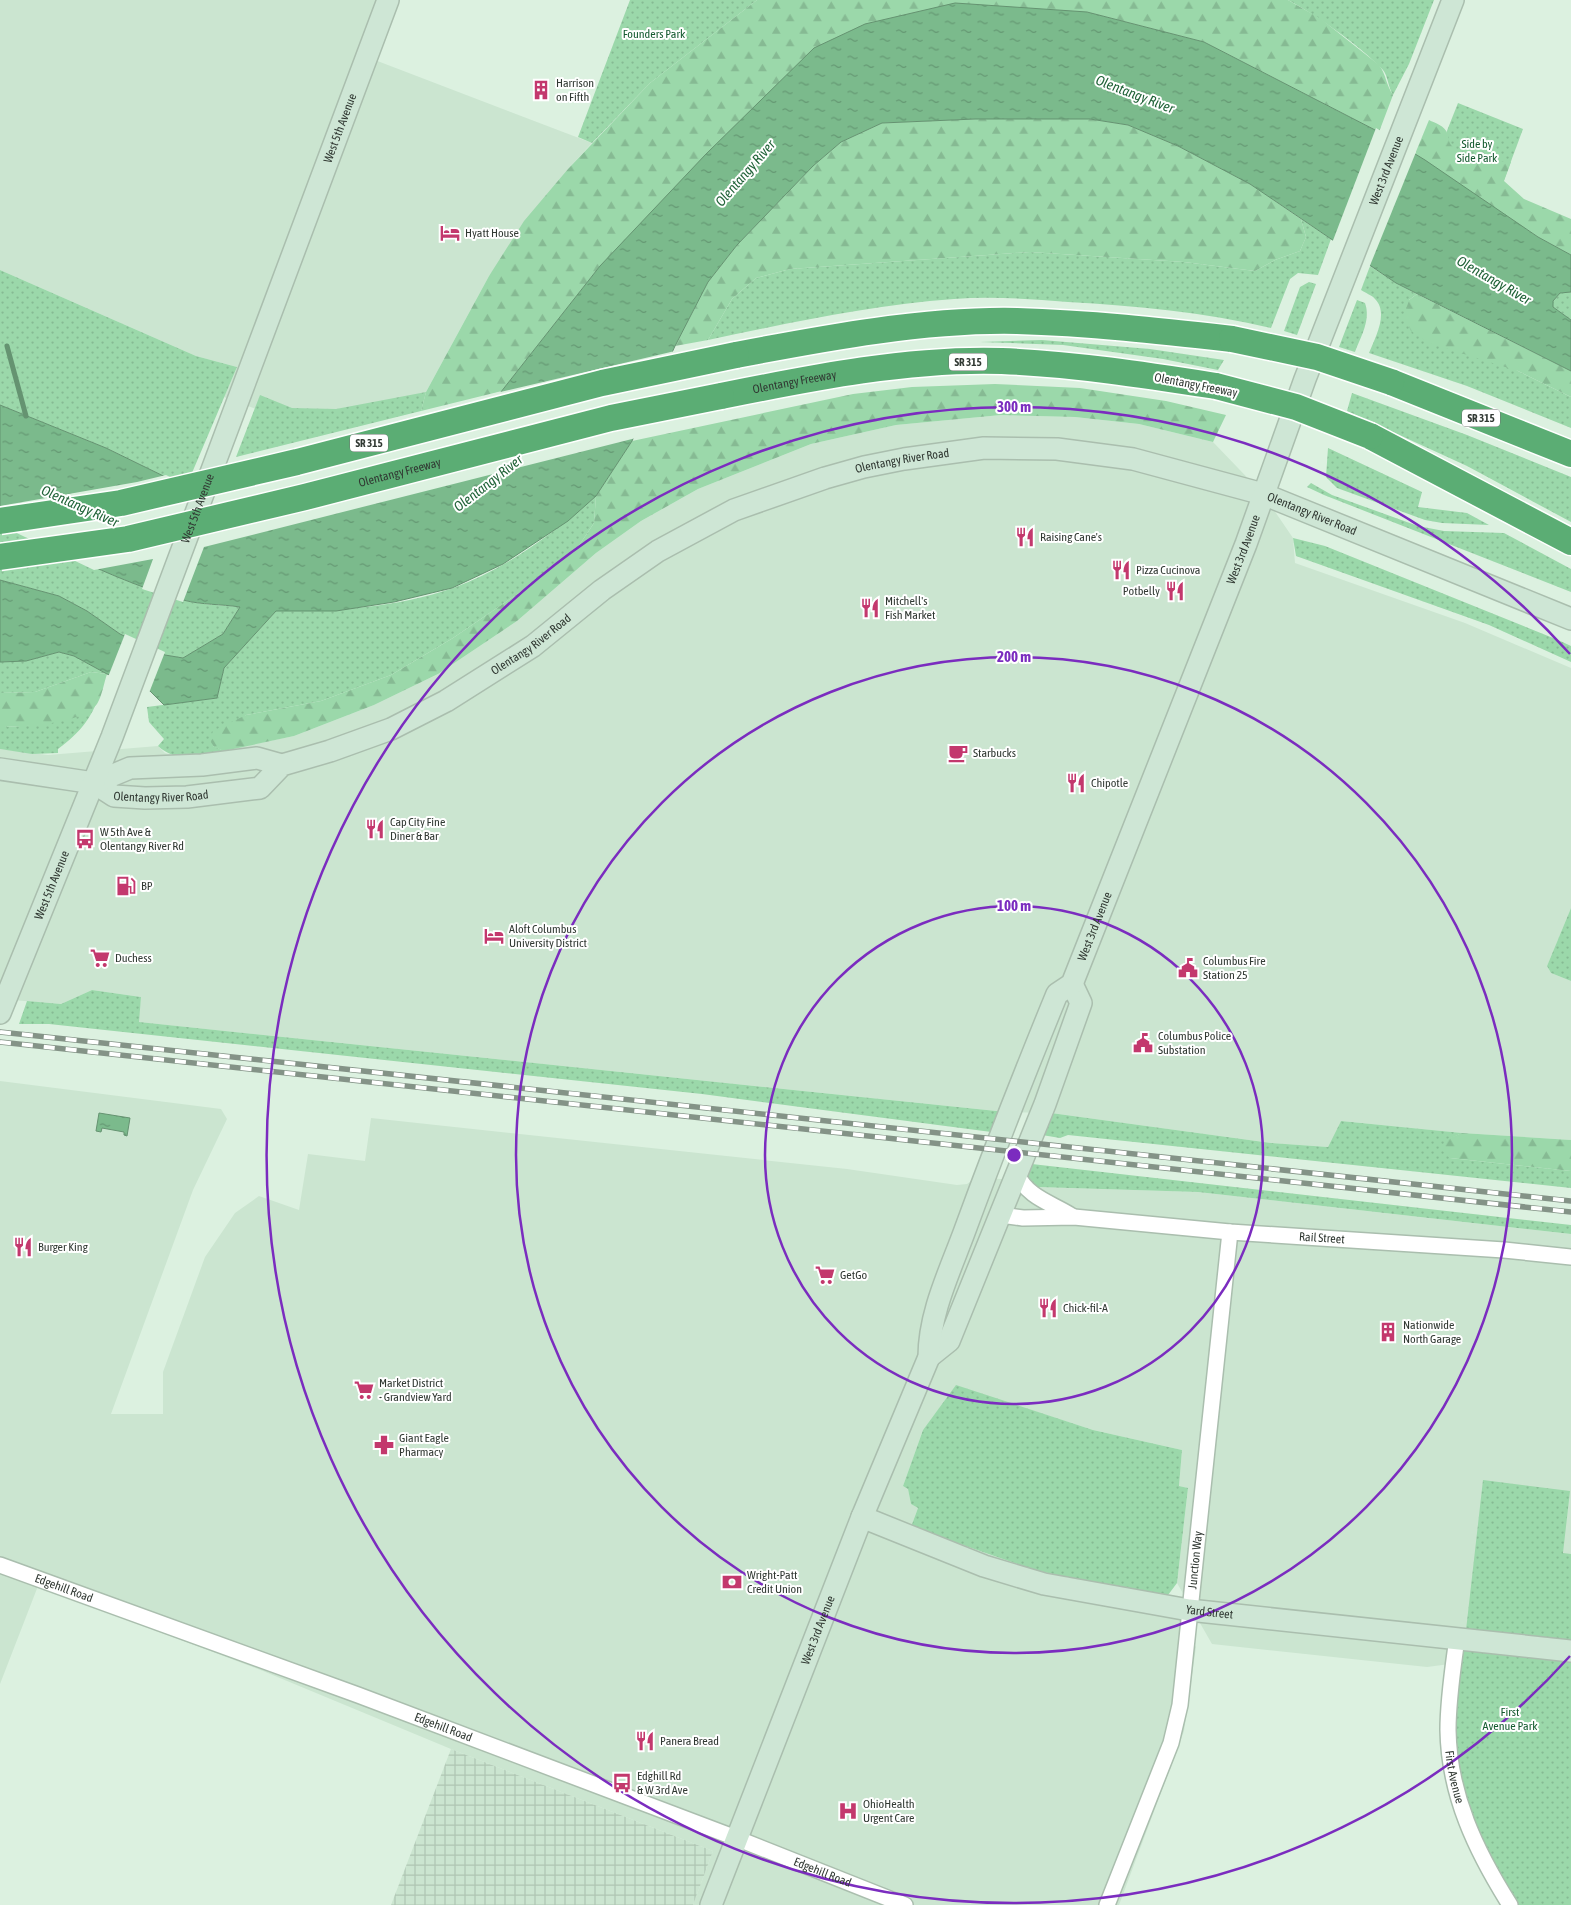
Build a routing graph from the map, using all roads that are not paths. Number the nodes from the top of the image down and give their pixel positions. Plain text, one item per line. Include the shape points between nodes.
1 (388, 0) edge
2 (1453, 0) edge
3 (1571, 454) edge
4 (1263, 494) junction
5 (0, 521) edge
6 (1571, 542) edge
7 (0, 557) edge
8 (1571, 619) edge
9 (282, 765) junction
10 (0, 769) edge
11 (94, 783) junction
12 (1072, 984) junction
13 (0, 1013) edge
14 (1033, 1053) junction
15 (1016, 1174) junction
16 (1001, 1215) junction
17 (1074, 1217) junction
18 (1230, 1232) junction
19 (1571, 1257) edge
20 (929, 1357) junction
21 (862, 1517) junction
22 (0, 1565) edge
23 (1189, 1610) junction
24 (1457, 1638) junction
25 (1571, 1651) edge
26 (736, 1838) junction
27 (711, 1905) edge
28 (905, 1905) edge
29 (1107, 1905) edge
30 (1510, 1905) edge

1 - 11 street, West 5th Avenue, bridge
2 - 4 street, West 3rd Avenue
3 - 5 highway, SR 315, bridge via 1391,382 1318,357 1232,339 1113,326 1007,322 908,328 736,355 602,383 297,462 121,503
4 - 8 street, Olentangy River Road
4 - 9 street, Olentangy River Road via 1133,459 1037,448 984,448 904,458 825,478 734,510 658,551 602,590 533,646 446,701 391,728
4 - 12 street, West 3rd Avenue
6 - 7 highway, Olentangy Freeway / SR 315, bridge via 1370,436 1296,407 1216,386 1101,368 1001,361 912,364 776,385 610,418 128,539
9 - 11 street, Olentangy River Road via 258,758 202,765 130,768
9 - 11 street, Olentangy River Road via 260,788 187,797 114,796
10 - 11 street, Olentangy River Road
11 - 13 street, West 5th Avenue
12 - 14 street, West 3rd Avenue via 1057,994
12 - 15 street, West 3rd Avenue via 1081,1003
14 - 16 street via 1036,1059 1030,1079 986,1190 988,1201
14 - 20 street, West 3rd Avenue via 948,1273 929,1334
15 - 16 street, West 3rd Avenue
15 - 17 street, Rail Street via 1042,1202
16 - 17 street, Rail Street
16 - 20 street, West 3rd Avenue via 949,1341
17 - 18 street, Rail Street
18 - 19 street, Rail Street
18 - 23 street, Junction Way
20 - 21 street, West 3rd Avenue
21 - 23 street, Yard Street via 984,1566 1044,1584
21 - 26 street, West 3rd Avenue
22 - 26 street, Edgehill Road via 358,1695
23 - 24 street, Yard Street
23 - 29 street, Junction Way via 1180,1705 1171,1743
24 - 25 street, Yard Street
24 - 30 street, First Avenue via 1448,1730 1452,1770 1460,1805 1473,1839
26 - 27 street, West 3rd Avenue
26 - 28 street, Edgehill Road

